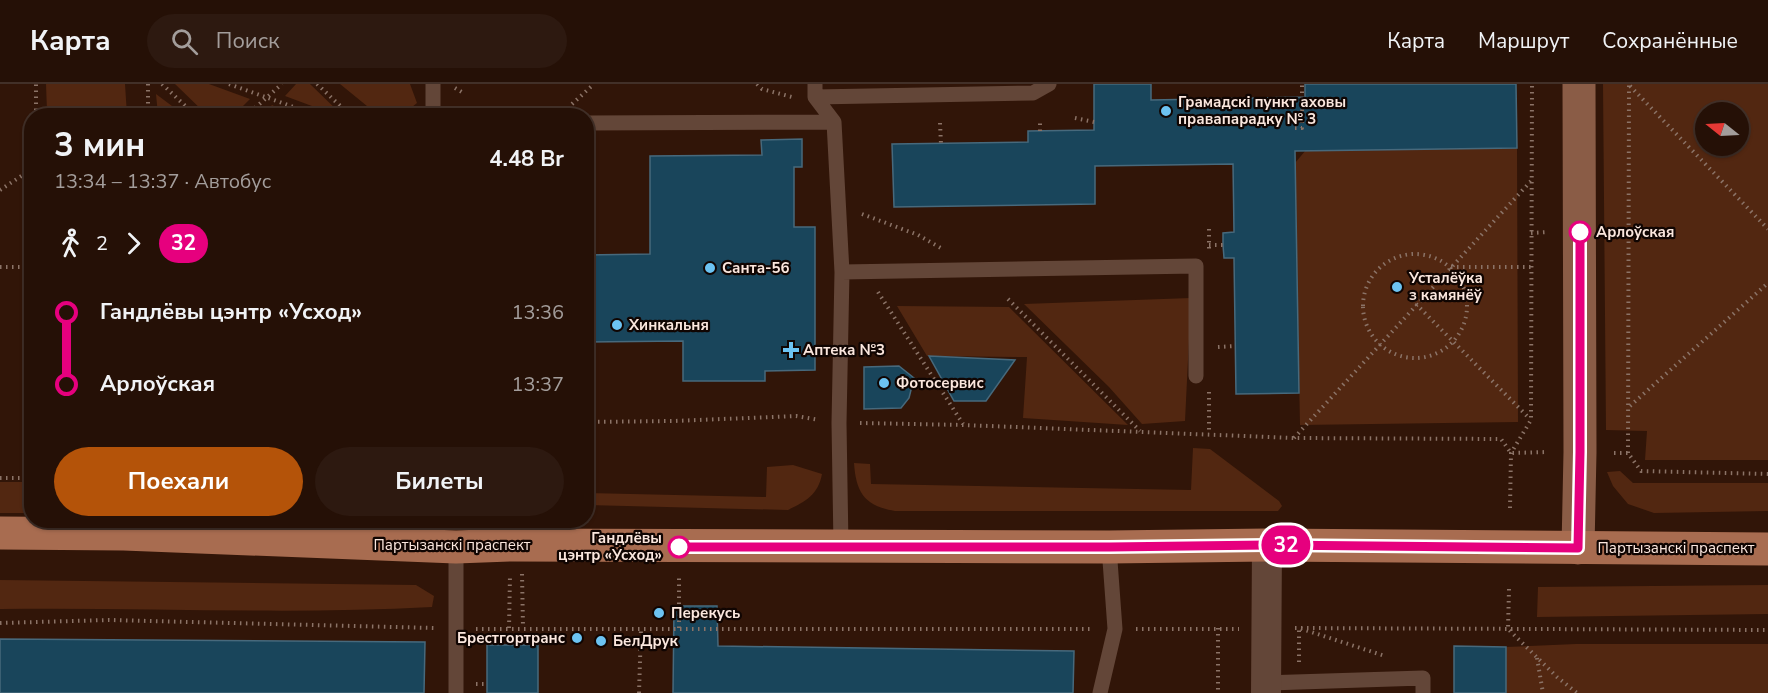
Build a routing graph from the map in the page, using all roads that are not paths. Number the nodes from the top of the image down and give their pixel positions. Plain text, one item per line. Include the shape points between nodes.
1 (433, 84) edge
2 (1049, 84) edge
3 (1579, 84) edge
4 (815, 91) edge
5 (434, 108) edge
6 (834, 122) junction
7 (594, 123) edge
8 (842, 272) junction
9 (1196, 376) dead end
10 (103, 528) edge
11 (140, 528) edge
12 (0, 533) edge
13 (1267, 545) junction
14 (841, 546) junction
15 (1110, 547) junction
16 (456, 548) junction
17 (1578, 548) junction
18 (1768, 549) edge
19 (1266, 688) edge
20 (456, 693) edge
21 (1100, 693) edge
22 (1423, 693) edge

1 - 5 lane
2 - 4 lane via 1033,93
3 - 17 street
4 - 6 lane
6 - 7 lane
6 - 8 lane
8 - 9 lane via 1196,266
8 - 14 lane
10 - 12 main road, Партызанскі праспект
11 - 16 main road, Партызанскі праспект
13 - 15 main road, Партызанскі праспект
13 - 17 main road, Партызанскі праспект
13 - 19 street
14 - 15 main road, Партызанскі праспект
14 - 16 main road, Партызанскі праспект
15 - 21 lane via 1115,629
16 - 20 lane
17 - 18 main road, Партызанскі праспект
19 - 22 lane via 1423,678

